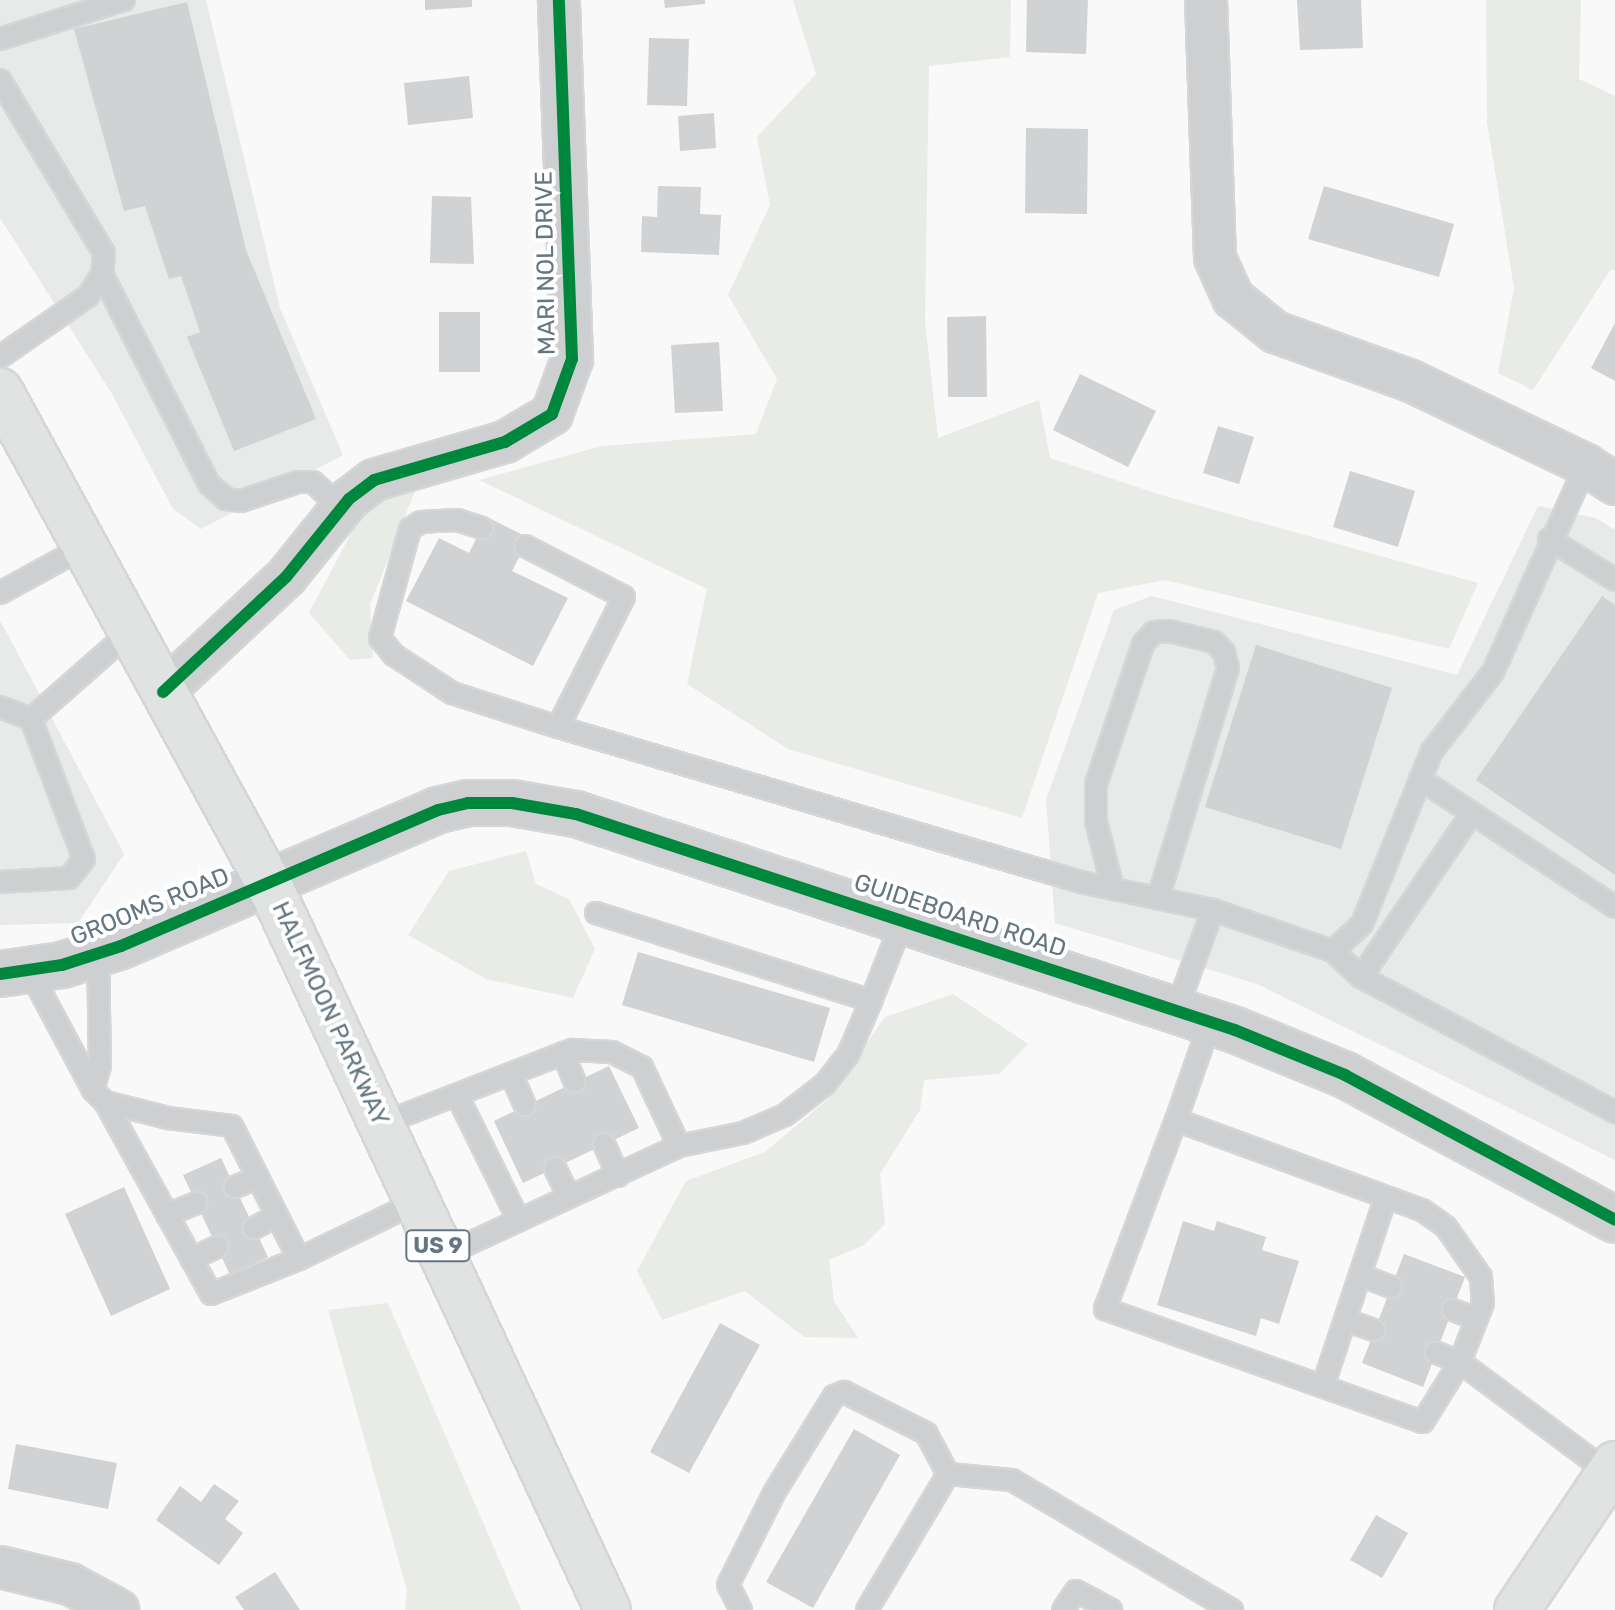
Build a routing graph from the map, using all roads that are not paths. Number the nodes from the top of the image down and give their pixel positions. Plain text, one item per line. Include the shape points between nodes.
1 (124, 0) edge
2 (559, 0) edge
3 (1206, 0) edge
4 (80, 6) edge
5 (0, 39) edge
6 (0, 80) edge
7 (102, 274) junction
8 (0, 357) edge
9 (2, 399) edge
10 (1601, 474) edge
11 (341, 508) junction
12 (482, 528) dead end
13 (1549, 539) junction
14 (86, 546) junction
15 (525, 546) dead end
16 (1615, 580) edge
17 (0, 593) edge
18 (131, 631) junction
19 (163, 692) junction
20 (0, 707) edge
21 (31, 719) junction
22 (558, 727) junction
23 (1420, 779) junction
24 (1472, 813) junction
25 (0, 882) edge
26 (268, 882) junction
27 (1113, 889) junction
28 (1158, 899) junction
29 (1615, 907) edge
30 (1213, 910) junction
31 (596, 913) dead end
32 (903, 920) junction
33 (1333, 951) junction
34 (98, 953) junction
35 (15, 972) edge
36 (1361, 977) junction
37 (871, 1001) junction
38 (1193, 1017) junction
39 (563, 1053) junction
40 (511, 1074) junction
41 (575, 1082) dead end
42 (457, 1095) junction
43 (99, 1096) junction
44 (525, 1105) dead end
45 (1615, 1112) edge
46 (1176, 1120) junction
47 (381, 1124) junction
48 (604, 1144) dead end
49 (679, 1146) junction
50 (555, 1168) dead end
51 (618, 1176) junction
52 (258, 1177) junction
53 (235, 1187) dead end
54 (569, 1197) junction
55 (1386, 1197) junction
56 (417, 1202) junction
57 (197, 1203) dead end
58 (167, 1215) junction
59 (277, 1216) junction
60 (1615, 1220) edge
61 (519, 1221) junction
62 (254, 1228) dead end
63 (217, 1247) dead end
64 (442, 1256) junction
65 (191, 1259) junction
66 (299, 1259) junction
67 (1360, 1275) junction
68 (1391, 1287) dead end
69 (1453, 1310) dead end
70 (1476, 1319) junction
71 (1345, 1320) junction
72 (1374, 1330) dead end
73 (1436, 1353) dead end
74 (1460, 1362) junction
75 (1323, 1386) junction
76 (1612, 1468) edge
77 (948, 1474) junction
78 (0, 1567) edge
79 (1097, 1607) edge
80 (118, 1610) edge
81 (608, 1610) edge
82 (741, 1610) edge
83 (867, 1610) edge
84 (1063, 1610) edge
85 (1232, 1610) edge
86 (1517, 1610) edge

1 - 4 lane
2 - 11 street, MARI NOL DRIVE via 572,359 561,397 552,414 532,430 374,480
3 - 10 street via 1215,258 1233,298 1275,332 1411,381
4 - 5 lane
6 - 7 lane via 96,234 104,253
7 - 8 lane via 88,296
7 - 11 lane via 209,484 226,499 241,501 313,482
9 - 14 main road, HALFMOON PARKWAY / US 9
10 - 13 lane
11 - 19 street, MARI NOL DRIVE via 286,577
12 - 22 lane via 457,520 421,522 410,529 380,638 394,655 452,693
13 - 16 lane
13 - 23 lane via 1493,672 1432,751
14 - 17 lane
14 - 18 main road, HALFMOON PARKWAY / US 9
15 - 22 lane via 624,597
18 - 19 main road, HALFMOON PARKWAY / US 9
18 - 21 lane
19 - 26 main road, HALFMOON PARKWAY / US 9
20 - 21 lane
21 - 25 lane via 84,859 69,878
22 - 27 lane
23 - 24 lane
23 - 33 lane via 1362,924
24 - 29 lane
24 - 36 lane
26 - 32 street, GUIDEBOARD ROAD via 438,810 512,803 576,814
26 - 34 street, GROOMS ROAD
26 - 47 main road, HALFMOON PARKWAY / US 9
27 - 28 lane
27 - 28 lane via 1096,821 1096,784 1143,644 1154,632 1169,631 1214,642 1224,652 1228,668
28 - 30 lane
30 - 33 lane
30 - 38 lane
31 - 37 lane
32 - 37 lane
32 - 38 street, GUIDEBOARD ROAD
33 - 36 lane
34 - 35 street, GROOMS ROAD
34 - 43 lane
35 - 43 lane
36 - 45 lane
37 - 49 lane via 848,1055 825,1084 785,1115 743,1133
38 - 46 lane
38 - 60 street, GUIDEBOARD ROAD via 1345,1075
39 - 40 lane
39 - 41 lane
39 - 49 lane via 612,1052 642,1067
40 - 42 lane
40 - 44 lane
42 - 47 lane
42 - 61 lane
43 - 52 lane via 168,1118 232,1126
43 - 58 lane
46 - 55 lane
46 - 75 lane via 1105,1309
47 - 56 main road, HALFMOON PARKWAY / US 9
48 - 51 lane
49 - 51 lane
50 - 54 lane
51 - 54 lane
52 - 53 lane
52 - 59 lane
54 - 61 lane
55 - 67 lane
55 - 70 lane via 1422,1210 1446,1227 1468,1256 1481,1277 1483,1303
56 - 64 main road, HALFMOON PARKWAY / US 9
56 - 66 lane
57 - 58 lane
58 - 65 lane
59 - 62 lane
59 - 66 lane
61 - 64 lane
63 - 65 lane
64 - 81 main road, HALFMOON PARKWAY / US 9
65 - 66 lane via 211,1294
67 - 68 lane
67 - 71 lane
69 - 70 lane
70 - 74 lane
71 - 72 lane
71 - 75 lane
73 - 74 lane
74 - 75 lane via 1423,1422
74 - 76 lane
76 - 86 main road
77 - 82 lane via 926,1433 844,1392 834,1396 774,1493 728,1585
77 - 83 lane
77 - 85 lane via 1012,1480
78 - 80 street via 70,1584
79 - 84 lane via 1076,1591

